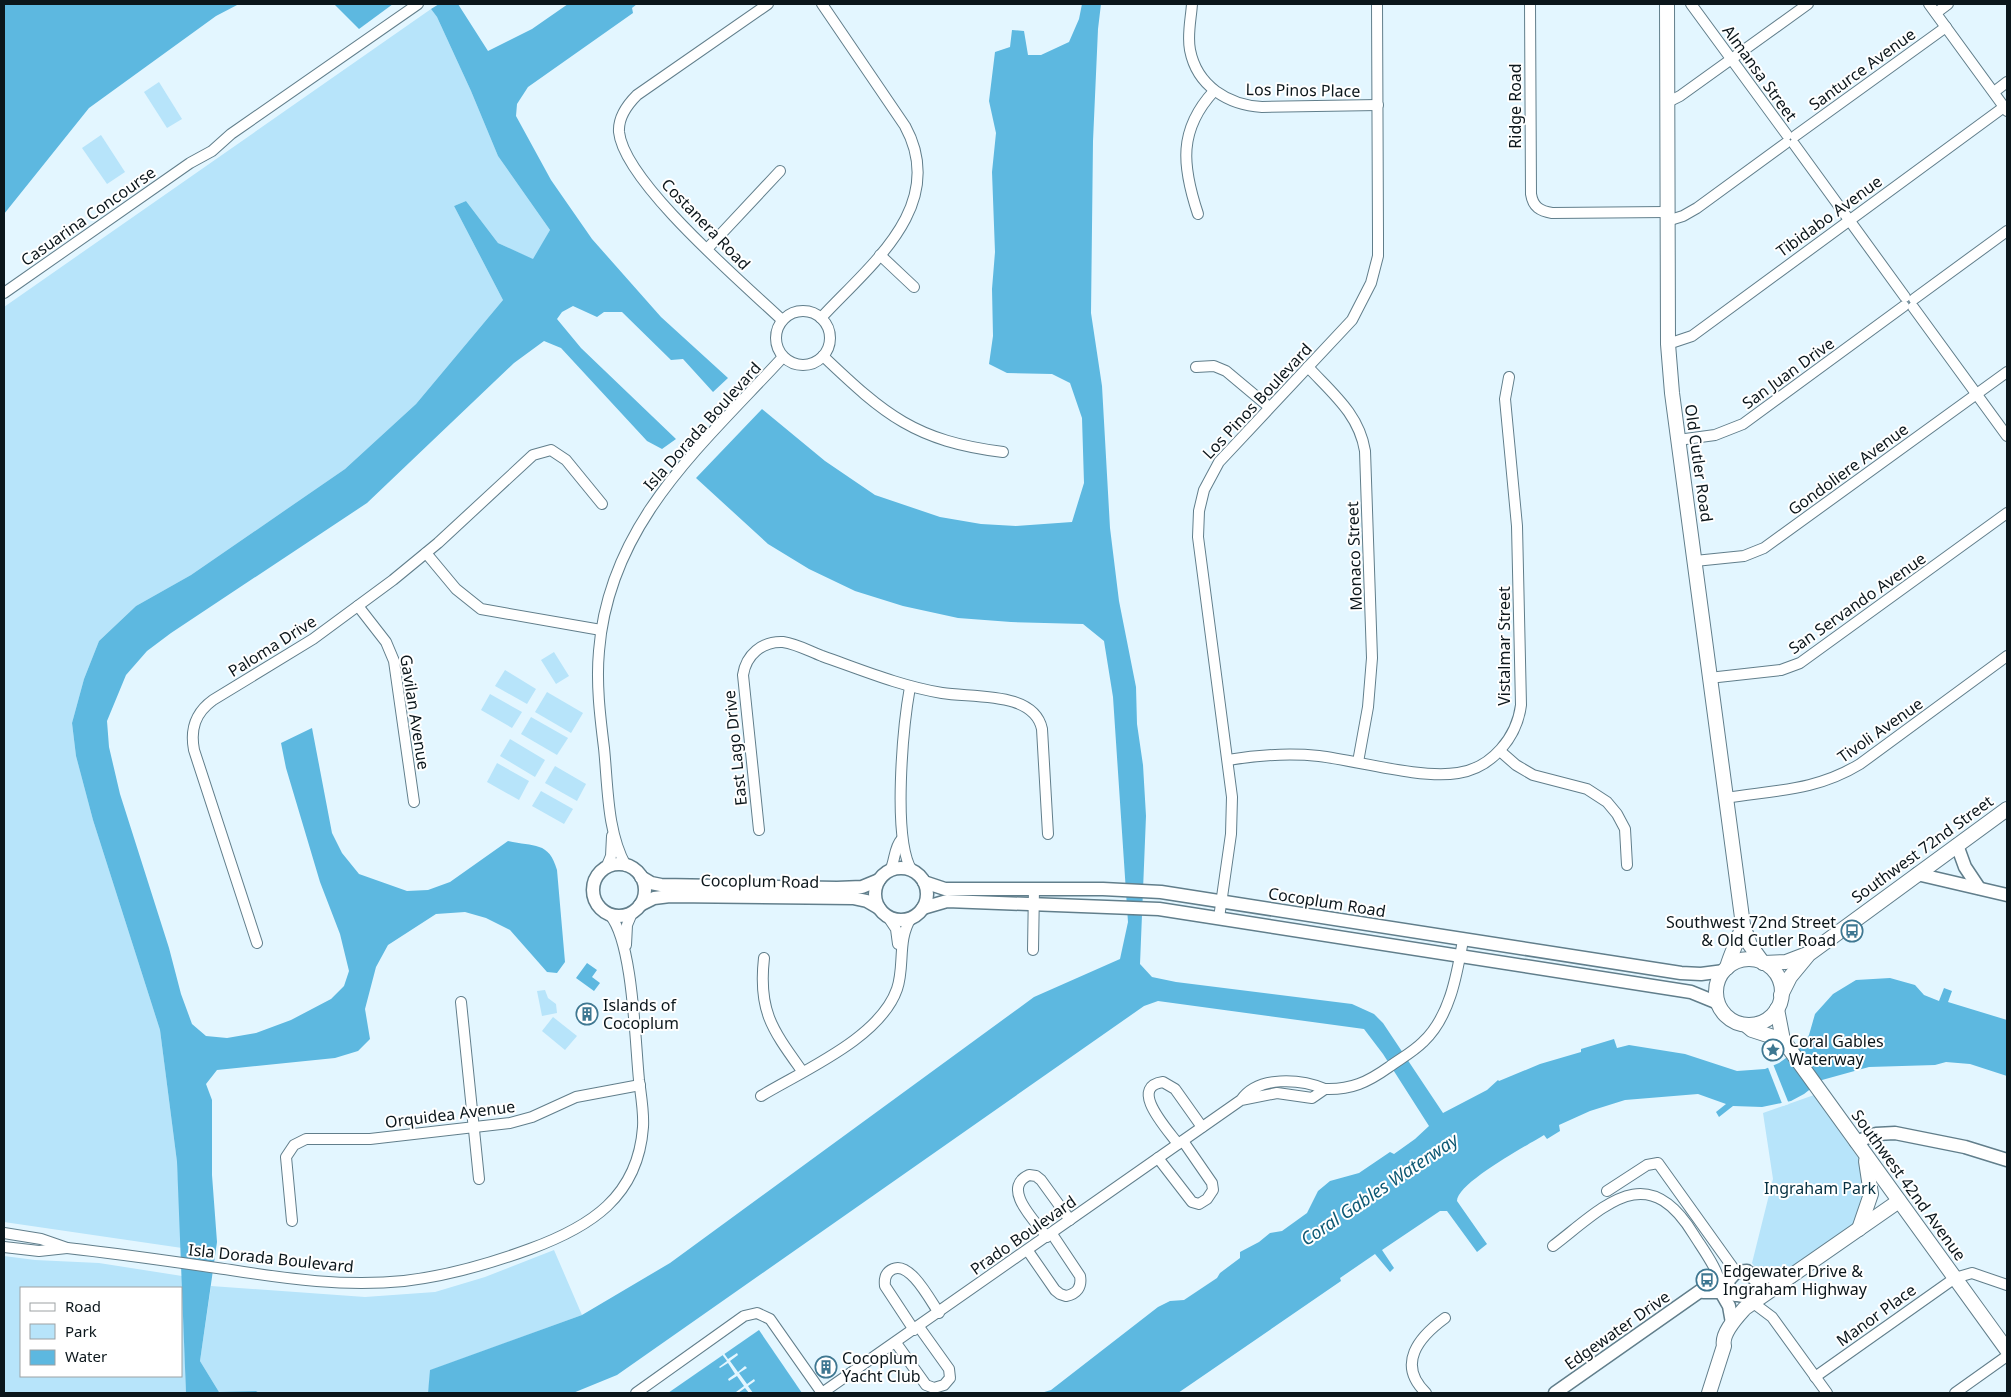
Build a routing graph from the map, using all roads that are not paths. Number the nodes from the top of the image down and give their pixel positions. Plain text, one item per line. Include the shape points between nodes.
1 (418, 4) edge
2 (768, 4) edge
3 (822, 4) edge
4 (1192, 4) edge
5 (1377, 4) edge
6 (1530, 4) edge
7 (1667, 4) edge
8 (1691, 4) edge
9 (1808, 4) edge
10 (1929, 4) edge
11 (1948, 4) edge
12 (1936, 13) junction
13 (1946, 27) junction
14 (1732, 59) junction
15 (2007, 82) edge
16 (1214, 91) junction
17 (1994, 92) junction
18 (1668, 102) junction
19 (1378, 105) junction
20 (2006, 109) edge
21 (1791, 140) junction
22 (780, 171) dead end
23 (1536, 208) joint
24 (1198, 214) dead end
25 (1667, 216) junction
26 (1850, 220) junction
27 (2007, 231) edge
28 (707, 249) junction
29 (880, 255) junction
30 (914, 287) dead end
31 (4, 293) edge
32 (1909, 302) junction
33 (821, 318) junction
34 (782, 320) junction
35 (1668, 344) junction
36 (823, 356) junction
37 (783, 357) junction
38 (1196, 366) dead end
39 (1308, 367) junction
40 (2007, 372) edge
41 (1509, 377) dead end
42 (1977, 394) junction
43 (1269, 407) junction
44 (2007, 436) edge
45 (1678, 440) junction
46 (1003, 452) dead end
47 (602, 504) dead end
48 (2007, 513) edge
49 (426, 553) junction
50 (1695, 561) junction
51 (358, 606) junction
52 (601, 630) junction
53 (2007, 656) edge
54 (1709, 678) junction
55 (910, 687) junction
56 (1500, 751) junction
57 (1228, 760) junction
58 (1358, 762) junction
59 (1725, 798) junction
60 (414, 802) dead end
61 (2007, 809) edge
62 (759, 830) dead end
63 (1048, 834) dead end
64 (613, 835) junction
65 (901, 840) junction
66 (1957, 845) junction
67 (1627, 865) dead end
68 (626, 866) junction
69 (606, 868) junction
70 (890, 871) junction
71 (912, 871) junction
72 (1917, 874) junction
73 (641, 877) junction
74 (879, 880) junction
75 (924, 882) junction
76 (1034, 888) junction
77 (1979, 888) junction
78 (2007, 896) edge
79 (1221, 901) junction
80 (1034, 905) junction
81 (923, 908) junction
82 (636, 909) junction
83 (884, 913) junction
84 (610, 915) junction
85 (911, 918) junction
86 (1218, 918) junction
87 (1743, 924) junction
88 (1463, 940) junction
89 (256, 942) dead end
90 (625, 949) junction
91 (901, 950) junction
92 (1033, 950) dead end
93 (1809, 954) junction
94 (1460, 956) junction
95 (764, 958) dead end
96 (1764, 963) junction
97 (1725, 970) junction
98 (1781, 995) junction
99 (461, 1002) dead end
100 (1718, 1004) junction
101 (1777, 1009) junction
102 (1746, 1025) junction
103 (1786, 1044) junction
104 (802, 1072) junction
105 (640, 1085) junction
106 (1325, 1089) junction
107 (761, 1096) dead end
108 (1241, 1100) junction
109 (1202, 1127) junction
110 (474, 1128) junction
111 (1856, 1142) junction
112 (1181, 1143) junction
113 (1866, 1155) junction
114 (1158, 1158) junction
115 (2007, 1160) edge
116 (479, 1179) dead end
117 (1607, 1191) dead end
118 (1899, 1201) junction
119 (292, 1220) dead end
120 (1070, 1220) junction
121 (1858, 1230) junction
122 (4, 1233) edge
123 (1049, 1235) junction
124 (1553, 1246) dead end
125 (4, 1247) edge
126 (67, 1248) junction
127 (1028, 1251) junction
128 (1752, 1274) junction
129 (1792, 1276) junction
130 (1955, 1278) junction
131 (1725, 1280) junction
132 (2007, 1285) edge
133 (1758, 1301) junction
134 (939, 1313) junction
135 (1445, 1318) dead end
136 (1732, 1324) junction
137 (917, 1329) junction
138 (896, 1343) junction
139 (1724, 1346) junction
140 (2007, 1350) edge
141 (2007, 1356) edge
142 (1815, 1377) junction
143 (1708, 1392) edge
144 (636, 1393) edge
145 (822, 1393) edge
146 (1426, 1393) edge
147 (1555, 1393) edge
148 (1827, 1393) edge
149 (1956, 1393) edge

1 - 31 street, Casuarina Concourse via 231,134 208,145 190,163
2 - 28 street, Costanera Road via 637,95 620,120 620,139 632,163 667,210
3 - 29 street via 898,114 914,146 917,184 912,208 898,234
4 - 16 street via 1191,54 1205,82
5 - 19 street, Los Pinos Boulevard
6 - 23 street, Ridge Road via 1531,194
7 - 18 main road, Old Cutler Road
8 - 14 street, Almansa Street
9 - 14 street
10 - 12 street
11 - 12 street
12 - 13 street
13 - 17 street
13 - 21 street, Santurce Avenue
14 - 18 street
14 - 21 street, Almansa Street
15 - 17 street
16 - 19 street, Los Pinos Place via 1232,102 1253,107
16 - 24 street via 1196,115 1187,138 1188,182
17 - 20 street
18 - 25 main road, Old Cutler Road
19 - 39 street, Los Pinos Boulevard via 1376,267 1367,293 1352,320
20 - 26 street, Tibidabo Avenue
21 - 25 street, Santurce Avenue via 1697,208 1683,216
21 - 26 street, Almansa Street
22 - 28 street
23 - 25 street, Santurce Avenue via 1552,213
25 - 35 main road, Old Cutler Road
26 - 32 street, Almansa Street
26 - 35 street, Tibidabo Avenue via 1692,336
27 - 32 street, San Juan Drive
28 - 34 street, Costanera Road
29 - 30 street
29 - 33 street
32 - 42 street, Almansa Street
32 - 45 street, San Juan Drive via 1743,424 1714,435
33 - 34 street via 798,311
33 - 36 street via 830,341
34 - 37 street via 775,339
35 - 45 main road, Old Cutler Road
36 - 37 street via 808,365 799,365
36 - 46 street via 874,404 908,426 943,441
37 - 52 street, Isla Dorada Boulevard via 688,460 646,514 616,570
38 - 43 street via 1214,366 1226,371
39 - 43 street, Los Pinos Boulevard
39 - 58 street, Monaco Street via 1350,412 1360,431 1365,451 1372,658
40 - 42 street, Gondoliere Avenue
41 - 56 street, Vistalmar Street via 1505,399 1517,526 1521,705 1516,726
42 - 44 street, Almansa Street
42 - 50 street, Gondoliere Avenue via 1764,548 1744,556
43 - 57 street, Los Pinos Boulevard via 1213,470 1204,490 1198,520 1200,559
45 - 50 main road, Old Cutler Road
47 - 49 street, Paloma Drive via 561,455 545,451 522,463
48 - 54 street, San Servando Avenue via 1800,663 1781,670
49 - 51 street, Paloma Drive
49 - 52 street via 456,589 481,609
50 - 54 main road, Old Cutler Road
51 - 60 street, Gavilan Avenue via 386,642 394,661
51 - 89 street, Paloma Drive via 274,664 213,700 194,722 194,750
52 - 64 street, Isla Dorada Boulevard via 598,693
53 - 59 street, Tivoli Avenue via 1860,764 1840,775 1815,785
54 - 59 main road, Old Cutler Road
55 - 62 street, East Lago Drive via 789,643 767,644 753,653 744,668 743,683
55 - 63 street, East Lago Drive via 1012,700 1034,713 1042,729
55 - 65 street via 904,730
56 - 58 street, Vistalmar Street via 1476,767 1453,774
56 - 67 street via 1532,775 1586,789 1607,802 1625,829
57 - 58 street, Vistalmar Street via 1296,755
57 - 79 street, Los Pinos Boulevard via 1232,823
59 - 87 main road, Old Cutler Road
61 - 66 main road, Southwest 72nd Street
64 - 68 street, Isla Dorada Boulevard
64 - 69 street, Isla Dorada Boulevard
65 - 70 street
65 - 71 street
66 - 72 main road, Southwest 72nd Street
66 - 77 street via 1967,872
68 - 69 street
68 - 73 street
69 - 84 street via 599,874 593,889 597,905
70 - 71 street via 905,868
70 - 74 street, Cocoplum Road
71 - 75 street, Cocoplum Road
72 - 77 street
72 - 93 main road, Southwest 72nd Street
73 - 74 street, Cocoplum Road via 661,885 818,888 862,887
73 - 82 street via 644,891
74 - 83 street via 875,894
75 - 76 street, Cocoplum Road via 945,889
75 - 81 street via 927,895
76 - 79 street, Cocoplum Road via 1124,889
76 - 80 street
77 - 78 street
79 - 86 street, Los Pinos Boulevard
79 - 88 street, Cocoplum Road
80 - 81 street, Cocoplum Road via 948,901
80 - 86 street, Cocoplum Road via 1121,906
80 - 92 street
81 - 85 street, Cocoplum Road
82 - 83 street, Cocoplum Road via 654,898 670,896 853,898 867,901
82 - 84 street via 625,916
82 - 90 street, Isla Dorada Boulevard via 628,925
83 - 85 street, Cocoplum Road via 895,920
83 - 91 street via 896,929
84 - 90 street, Isla Dorada Boulevard via 617,924
85 - 91 street
86 - 94 street, Cocoplum Road
87 - 96 main road, Old Cutler Road via 1750,945
87 - 97 main road, Old Cutler Road
88 - 94 street, Prado Boulevard
88 - 97 street, Cocoplum Road via 1681,973
90 - 105 street, Isla Dorada Boulevard
91 - 104 street via 898,988 880,1019 860,1036
93 - 96 main road, Southwest 72nd Street via 1786,962
93 - 98 main road, Southwest 72nd Street via 1790,977
94 - 100 street, Cocoplum Road via 1688,991
94 - 106 street, Prado Boulevard via 1441,1018 1428,1037 1379,1074 1347,1089
95 - 104 street via 762,990 766,1012
96 - 97 main road via 1746,960
96 - 98 main road via 1777,975
97 - 100 main road via 1717,986
98 - 101 main road
99 - 110 street
100 - 102 main road via 1727,1017
101 - 102 main road via 1766,1020
101 - 103 main road, Southwest 42nd Avenue
102 - 103 main road
103 - 111 main road, Southwest 42nd Avenue
104 - 107 street
105 - 110 street, Orquidea Avenue via 585,1094 525,1119
105 - 126 street, Isla Dorada Boulevard via 643,1126 639,1155 619,1194 600,1214 562,1237 480,1266 403,1281 324,1282
106 - 108 street, Prado Boulevard via 1312,1098 1277,1093
106 - 108 street, Prado Boulevard via 1310,1083 1272,1083 1251,1091
108 - 109 street, Prado Boulevard
109 - 112 street, Prado Boulevard
109 - 112 street via 1172,1086 1164,1082 1154,1086 1149,1092 1149,1102
110 - 116 street
110 - 119 street, Orquidea Avenue via 370,1139 312,1138 298,1142 290,1148 286,1162
111 - 113 main road, Southwest 42nd Avenue
111 - 115 street via 1876,1134 1902,1134 1965,1147
112 - 114 street, Prado Boulevard
112 - 114 street via 1212,1183 1213,1190 1208,1200 1198,1204 1192,1202
113 - 118 main road, Southwest 42nd Avenue
113 - 121 main road via 1871,1194
114 - 120 street, Prado Boulevard
117 - 131 street via 1647,1165 1658,1163
118 - 121 main road
118 - 130 main road, Southwest 42nd Avenue
120 - 123 street, Prado Boulevard
120 - 123 street via 1039,1178 1029,1175 1022,1178 1017,1184 1017,1195
121 - 129 main road
122 - 126 street, Isla Dorada Boulevard via 51,1241
123 - 127 street, Prado Boulevard
123 - 127 street via 1080,1276 1081,1284 1075,1292 1066,1296 1057,1292
124 - 131 street via 1616,1200 1634,1194 1650,1194 1664,1200 1681,1215
125 - 126 street, Isla Dorada Boulevard via 39,1251
127 - 134 street, Prado Boulevard
128 - 129 street, Edgewater Drive
128 - 131 street, Edgewater Drive via 1745,1270
128 - 133 street via 1760,1288
129 - 133 main road
130 - 132 street via 1972,1273
130 - 140 main road, Southwest 42nd Avenue
130 - 142 street, Manor Place
131 - 133 street via 1736,1295
131 - 136 street
131 - 147 street, Edgewater Drive via 1698,1293
133 - 136 main road via 1748,1305
133 - 139 main road
133 - 142 street
134 - 137 street, Prado Boulevard
134 - 137 street via 909,1271 891,1270 886,1275 885,1286
135 - 146 street via 1423,1336 1414,1352 1414,1378
136 - 139 main road
137 - 138 street, Prado Boulevard
137 - 138 street via 949,1369 950,1378 944,1385 934,1388 926,1385
138 - 145 street, Prado Boulevard
139 - 143 main road
141 - 149 street
142 - 148 street
144 - 145 street via 744,1316 757,1313 770,1319

